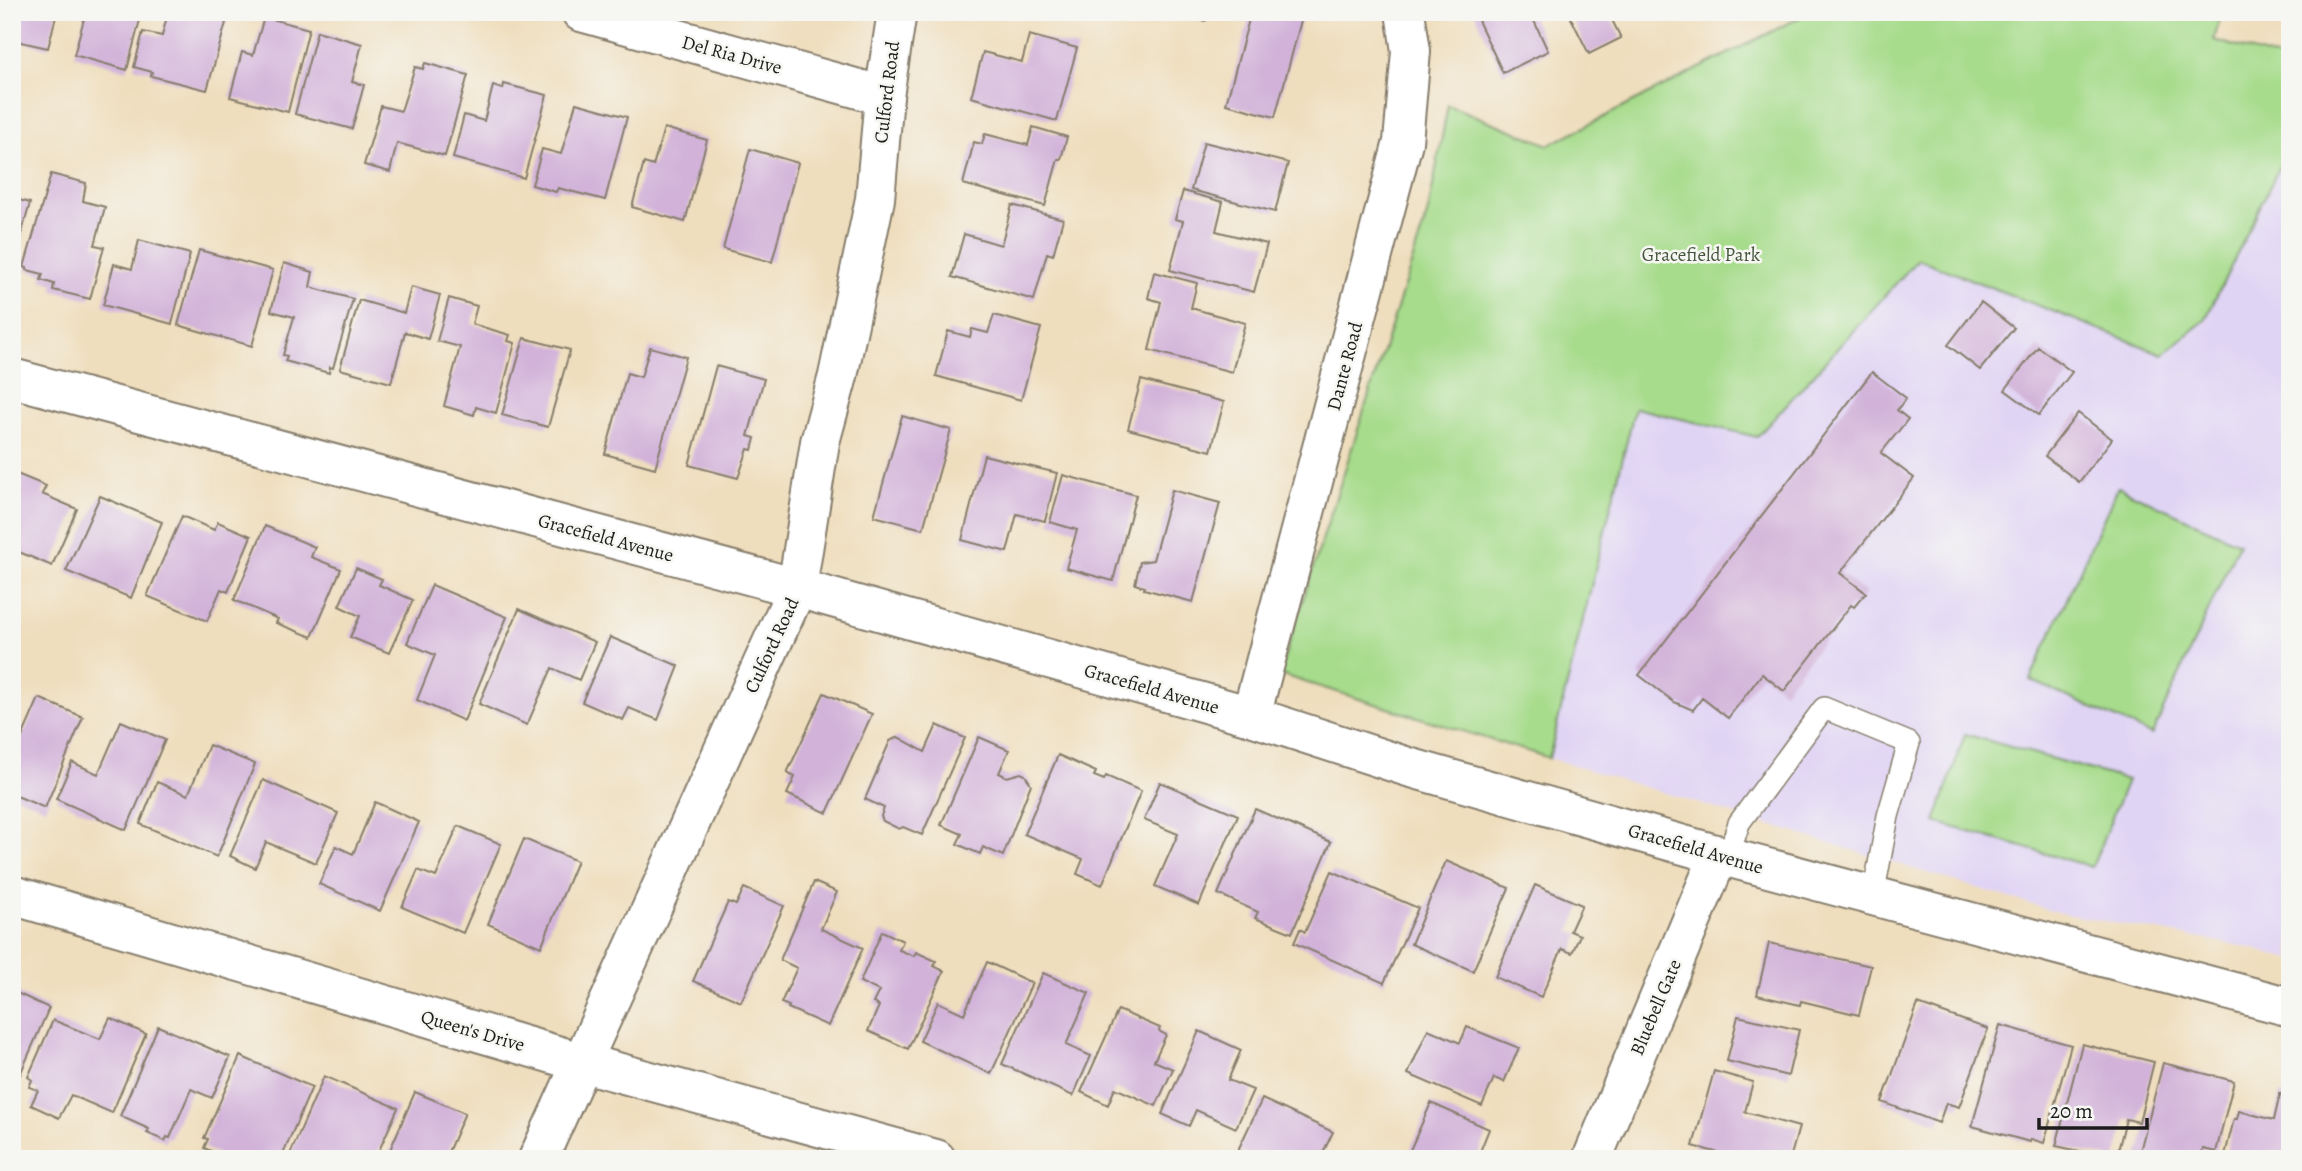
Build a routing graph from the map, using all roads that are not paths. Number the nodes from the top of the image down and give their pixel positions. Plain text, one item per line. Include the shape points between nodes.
1 (581, 12) edge
2 (897, 12) edge
3 (1405, 12) edge
4 (884, 96) junction
5 (12, 378) edge
6 (797, 589) junction
7 (1251, 716) junction
8 (1723, 856) junction
9 (12, 895) edge
10 (1873, 896) junction
11 (2290, 1007) edge
12 (580, 1062) junction
13 (538, 1159) edge
14 (936, 1159) edge
15 (1591, 1159) edge

1 - 4 street, Del Ria Drive
2 - 4 street, Culford Road
3 - 7 street, Dante Road via 1411,51 1404,142
4 - 6 street, Culford Road via 875,199 820,442
5 - 6 street, Gracefield Avenue
6 - 7 street, Gracefield Avenue
6 - 12 street, Culford Road
7 - 8 street, Gracefield Avenue via 1408,767
8 - 10 street, Gracefield Avenue
8 - 10 lane via 1739,823 1824,708 1909,743 1888,816
8 - 15 street, Bluebell Gate
9 - 12 street, Queen's Drive
10 - 11 street, Gracefield Avenue
12 - 13 street, Culford Road
12 - 14 street, Queen's Drive

